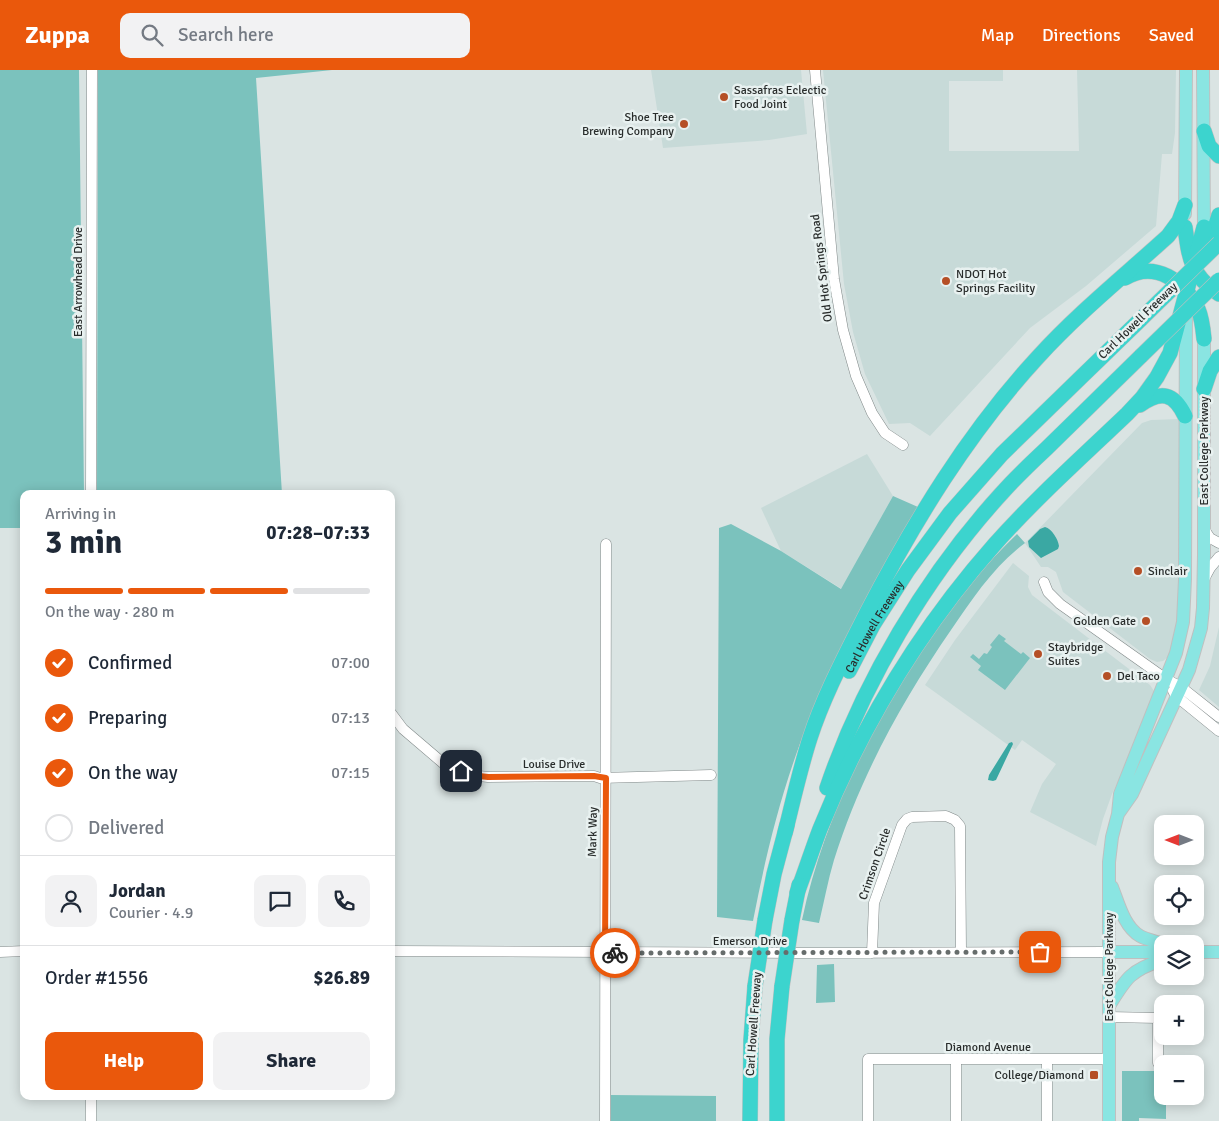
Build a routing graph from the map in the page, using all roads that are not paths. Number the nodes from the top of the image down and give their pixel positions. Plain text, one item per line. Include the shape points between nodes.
1 (92, 70) edge
2 (815, 70) edge
3 (1186, 70) edge
4 (1203, 70) edge
5 (1204, 131) junction
6 (1219, 156) edge
7 (1185, 205) junction
8 (1219, 215) edge
9 (1185, 227) junction
10 (1204, 227) joint
11 (1219, 243) edge
12 (1200, 273) junction
13 (1219, 280) edge
14 (1118, 282) junction
15 (1219, 294) edge
16 (1190, 298) junction
17 (1204, 339) junction
18 (1186, 340) joint
19 (1219, 357) edge
20 (1204, 389) junction
21 (1127, 414) junction
22 (1186, 416) junction
23 (903, 445) dead end
24 (91, 490) edge
25 (1204, 528) junction
26 (1219, 543) edge
27 (606, 544) dead end
28 (1219, 557) edge
29 (1203, 580) junction
30 (1044, 582) dead end
31 (1166, 679) junction
32 (1178, 692) junction
33 (1219, 717) edge
34 (395, 718) edge
35 (1219, 731) edge
36 (711, 775) dead end
37 (606, 778) junction
38 (1118, 814) junction
39 (785, 833) junction
40 (1109, 880) junction
41 (797, 893) junction
42 (1154, 941) edge
43 (395, 950) edge
44 (20, 951) edge
45 (0, 952) edge
46 (961, 952) junction
47 (1109, 952) junction
48 (1154, 952) edge
49 (1204, 952) edge
50 (1219, 952) edge
51 (605, 953) junction
52 (872, 953) junction
53 (1154, 963) edge
54 (1109, 1012) junction
55 (1158, 1055) edge
56 (956, 1059) junction
57 (1047, 1059) junction
58 (1109, 1059) junction
59 (91, 1100) edge
60 (91, 1121) edge
61 (605, 1121) edge
62 (750, 1121) edge
63 (777, 1121) edge
64 (868, 1121) edge
65 (956, 1121) edge
66 (1047, 1121) edge
67 (1109, 1121) edge

1 - 24 street, East Arrowhead Drive
2 - 23 street, Old Hot Springs Road via 834,279 842,330 872,413 885,433
3 - 7 main road
4 - 5 main road
5 - 6 highway via 1209,146
5 - 10 main road
7 - 9 main road
7 - 14 highway via 1172,232
8 - 12 highway
9 - 12 highway via 1188,251
9 - 16 main road
10 - 12 highway
11 - 39 highway, Carl Howell Freeway, bridge via 996,460 908,570 848,672 802,779
12 - 15 highway
12 - 16 highway
12 - 17 main road, East College Parkway
13 - 41 highway, Carl Howell Freeway, bridge via 1001,494 930,585 896,638 847,736 814,829
14 - 16 highway via 1139,272 1158,273 1180,283
14 - 39 highway via 1062,332 1024,372 982,423 932,495 886,577 823,705 810,738
16 - 17 highway via 1202,321
16 - 18 highway
16 - 21 highway via 1169,357 1142,398
17 - 20 main road, East College Parkway
18 - 22 main road, East College Parkway
19 - 20 highway
20 - 25 main road, East College Parkway
21 - 22 highway via 1152,397 1162,395 1176,401
21 - 41 highway via 996,543 911,654 872,717 848,765
22 - 31 main road, East College Parkway via 1184,605 1179,642
25 - 26 street via 1210,538
25 - 29 main road, East College Parkway
27 - 37 street, Mark Way
28 - 29 street
29 - 32 main road, East College Parkway via 1199,638
30 - 31 street via 1048,592 1060,604
31 - 32 street
31 - 38 main road, East College Parkway via 1120,794
32 - 33 street
32 - 35 street
32 - 38 main road, East College Parkway via 1132,794
34 - 37 street, Louise Drive via 444,764 470,775
36 - 37 street, Louise Drive
37 - 51 street, Mark Way
38 - 40 main road, East College Parkway via 1110,849
39 - 62 highway, Carl Howell Freeway, bridge via 765,920 755,986
40 - 42 main road via 1132,930
40 - 47 main road, East College Parkway
41 - 63 highway, Carl Howell Freeway, bridge via 782,986
43 - 51 street, Emerson Drive
44 - 45 street
46 - 47 street, Emerson Drive
46 - 52 street, Emerson Drive
46 - 52 street, Crimson Circle via 960,826 949,817 915,816 906,819 902,825 875,898
47 - 48 main road
47 - 54 main road, East College Parkway
49 - 50 main road
51 - 52 street, Emerson Drive
51 - 61 street, Mark Way
53 - 54 main road via 1131,974 1121,985
54 - 55 street via 1158,1018
54 - 58 main road, East College Parkway
56 - 57 street, Diamond Avenue
56 - 64 street, Diamond Avenue via 868,1059
56 - 65 street
57 - 58 street, Diamond Avenue
57 - 66 street
58 - 67 main road, East College Parkway
59 - 60 street

